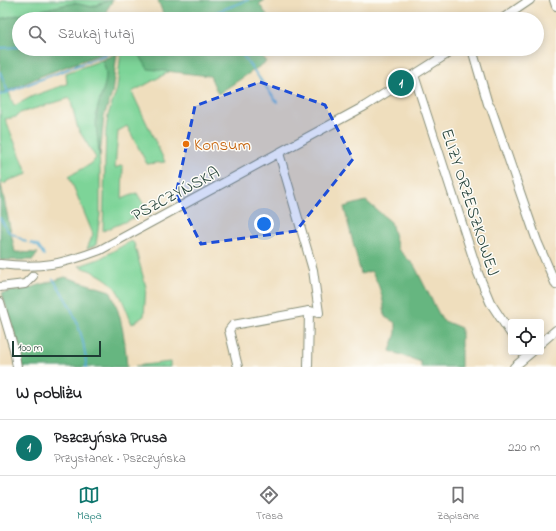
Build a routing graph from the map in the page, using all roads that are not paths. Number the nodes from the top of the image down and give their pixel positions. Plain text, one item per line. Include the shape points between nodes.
1 (530, 0) edge
2 (554, 0) edge
3 (556, 6) edge
4 (512, 12) edge
5 (444, 56) edge
6 (474, 56) edge
7 (414, 75) junction
8 (279, 153) junction
9 (0, 264) edge
10 (33, 276) dead end
11 (556, 285) edge
12 (0, 287) edge
13 (0, 302) edge
14 (309, 312) junction
15 (508, 329) edge
16 (556, 330) edge
17 (544, 340) edge
18 (527, 355) edge
19 (17, 367) edge
20 (238, 367) edge
21 (308, 367) edge
22 (514, 367) edge

1 - 4 street
2 - 3 street
5 - 7 street, PSZCZYŃSKA
6 - 11 street via 488,104 537,241
7 - 8 street, PSZCZYŃSKA via 365,106
7 - 15 street, ELIZY ORZESZKOWEJ via 478,273 490,302
8 - 9 street, PSZCZYŃSKA via 100,250 52,265
8 - 14 street via 313,270 319,313
10 - 12 street via 24,284
13 - 19 street
14 - 20 street via 233,325 229,330
14 - 21 street
16 - 17 street
18 - 22 street

